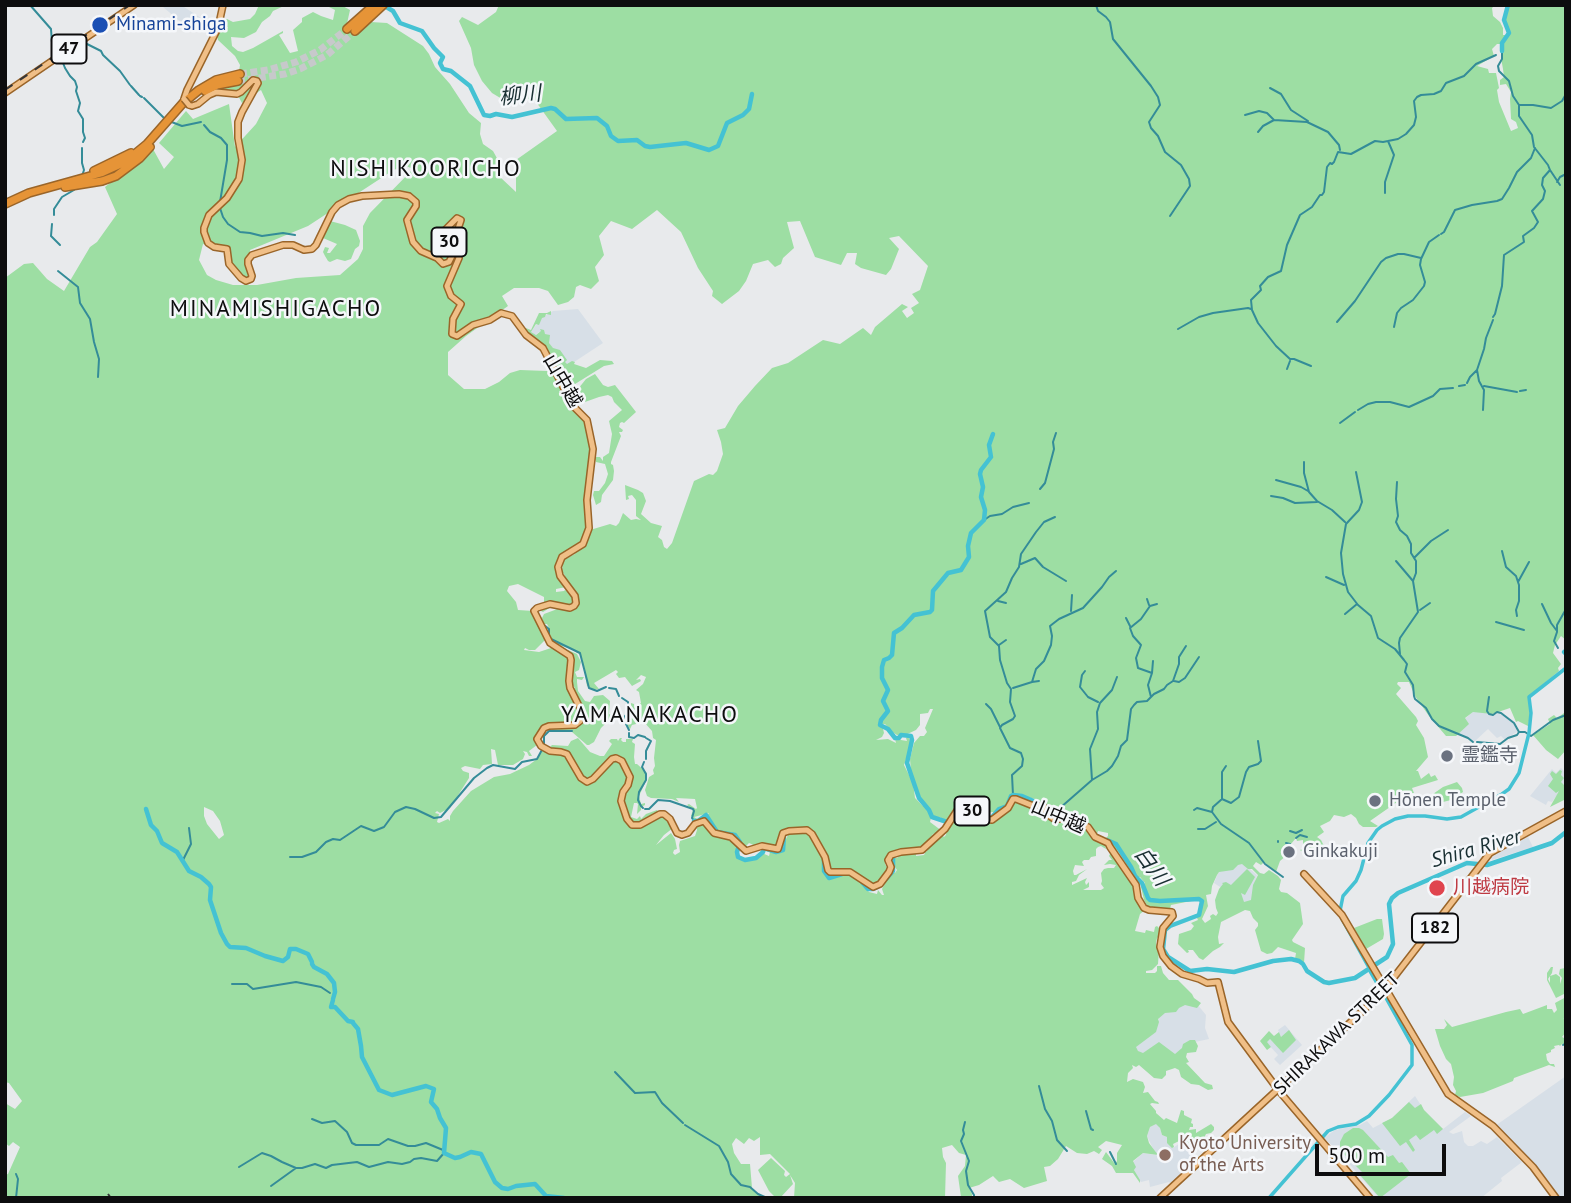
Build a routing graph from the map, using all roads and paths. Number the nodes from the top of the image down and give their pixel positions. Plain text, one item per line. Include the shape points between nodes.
1 (134, 5) edge
2 (223, 5) edge
3 (383, 5) edge
4 (372, 10) edge
5 (346, 29) tunnel mouth
6 (355, 31) tunnel mouth
7 (214, 81) junction
8 (189, 85) junction
9 (5, 93) edge
10 (167, 123) junction
11 (80, 180) junction
12 (5, 206) edge
13 (1566, 813) edge
14 (1304, 874) dead end
15 (1386, 990) junction
16 (1279, 1090) junction
17 (1161, 1198) edge
18 (1370, 1198) edge
19 (1555, 1198) edge

1 - 9 main road, 47
2 - 8 main road, 山中越 / 30 via 218,28
3 - 4 highway
4 - 5 highway
4 - 6 highway
7 - 8 highway via 195,88
7 - 10 highway via 193,94
7 - 10 highway via 239,77 190,100
8 - 16 main road, 山中越 / 30 via 186,102 192,106 216,92 241,92 253,80 258,83 238,122 243,160 239,179 204,228 208,243 226,248 236,274 251,279 247,264 252,255 288,245 312,249 331,212 349,198 398,194 413,198 416,206 407,220 413,242 443,264 453,252 443,232 457,218 461,220 456,238 459,258 447,286 461,304 453,317 452,334 457,336 501,313 512,316 547,353 573,406 587,420 593,455 587,500 589,528 583,544 560,559 558,567 576,603 572,608 550,604 534,614 547,639 570,656 570,688 581,716 575,725 544,728 537,738 543,747 567,754 587,782 612,760 622,761 630,777 621,801 632,825 664,814 682,835 702,821 746,851 764,846 778,849 786,832 810,831 830,872 848,872 873,887 890,872 891,855 922,850 945,829 960,806 986,820 1006,810 1014,799 1044,806 1051,818 1071,819 1108,843 1146,909 1172,912 1163,928 1163,956 1182,974 1207,983 1217,981 1228,1021
10 - 11 highway via 136,150
10 - 11 highway via 137,156
10 - 11 highway via 147,151 117,175
11 - 12 highway
13 - 15 main road, SHIRAKAWA STREET / 182 via 1483,864
14 - 15 main road via 1340,914
15 - 16 main road, SHIRAKAWA STREET / 182
15 - 19 main road via 1448,1094 1493,1126 1533,1167
16 - 17 main road, SHIRAKAWA STREET / 182
16 - 18 main road, 30

